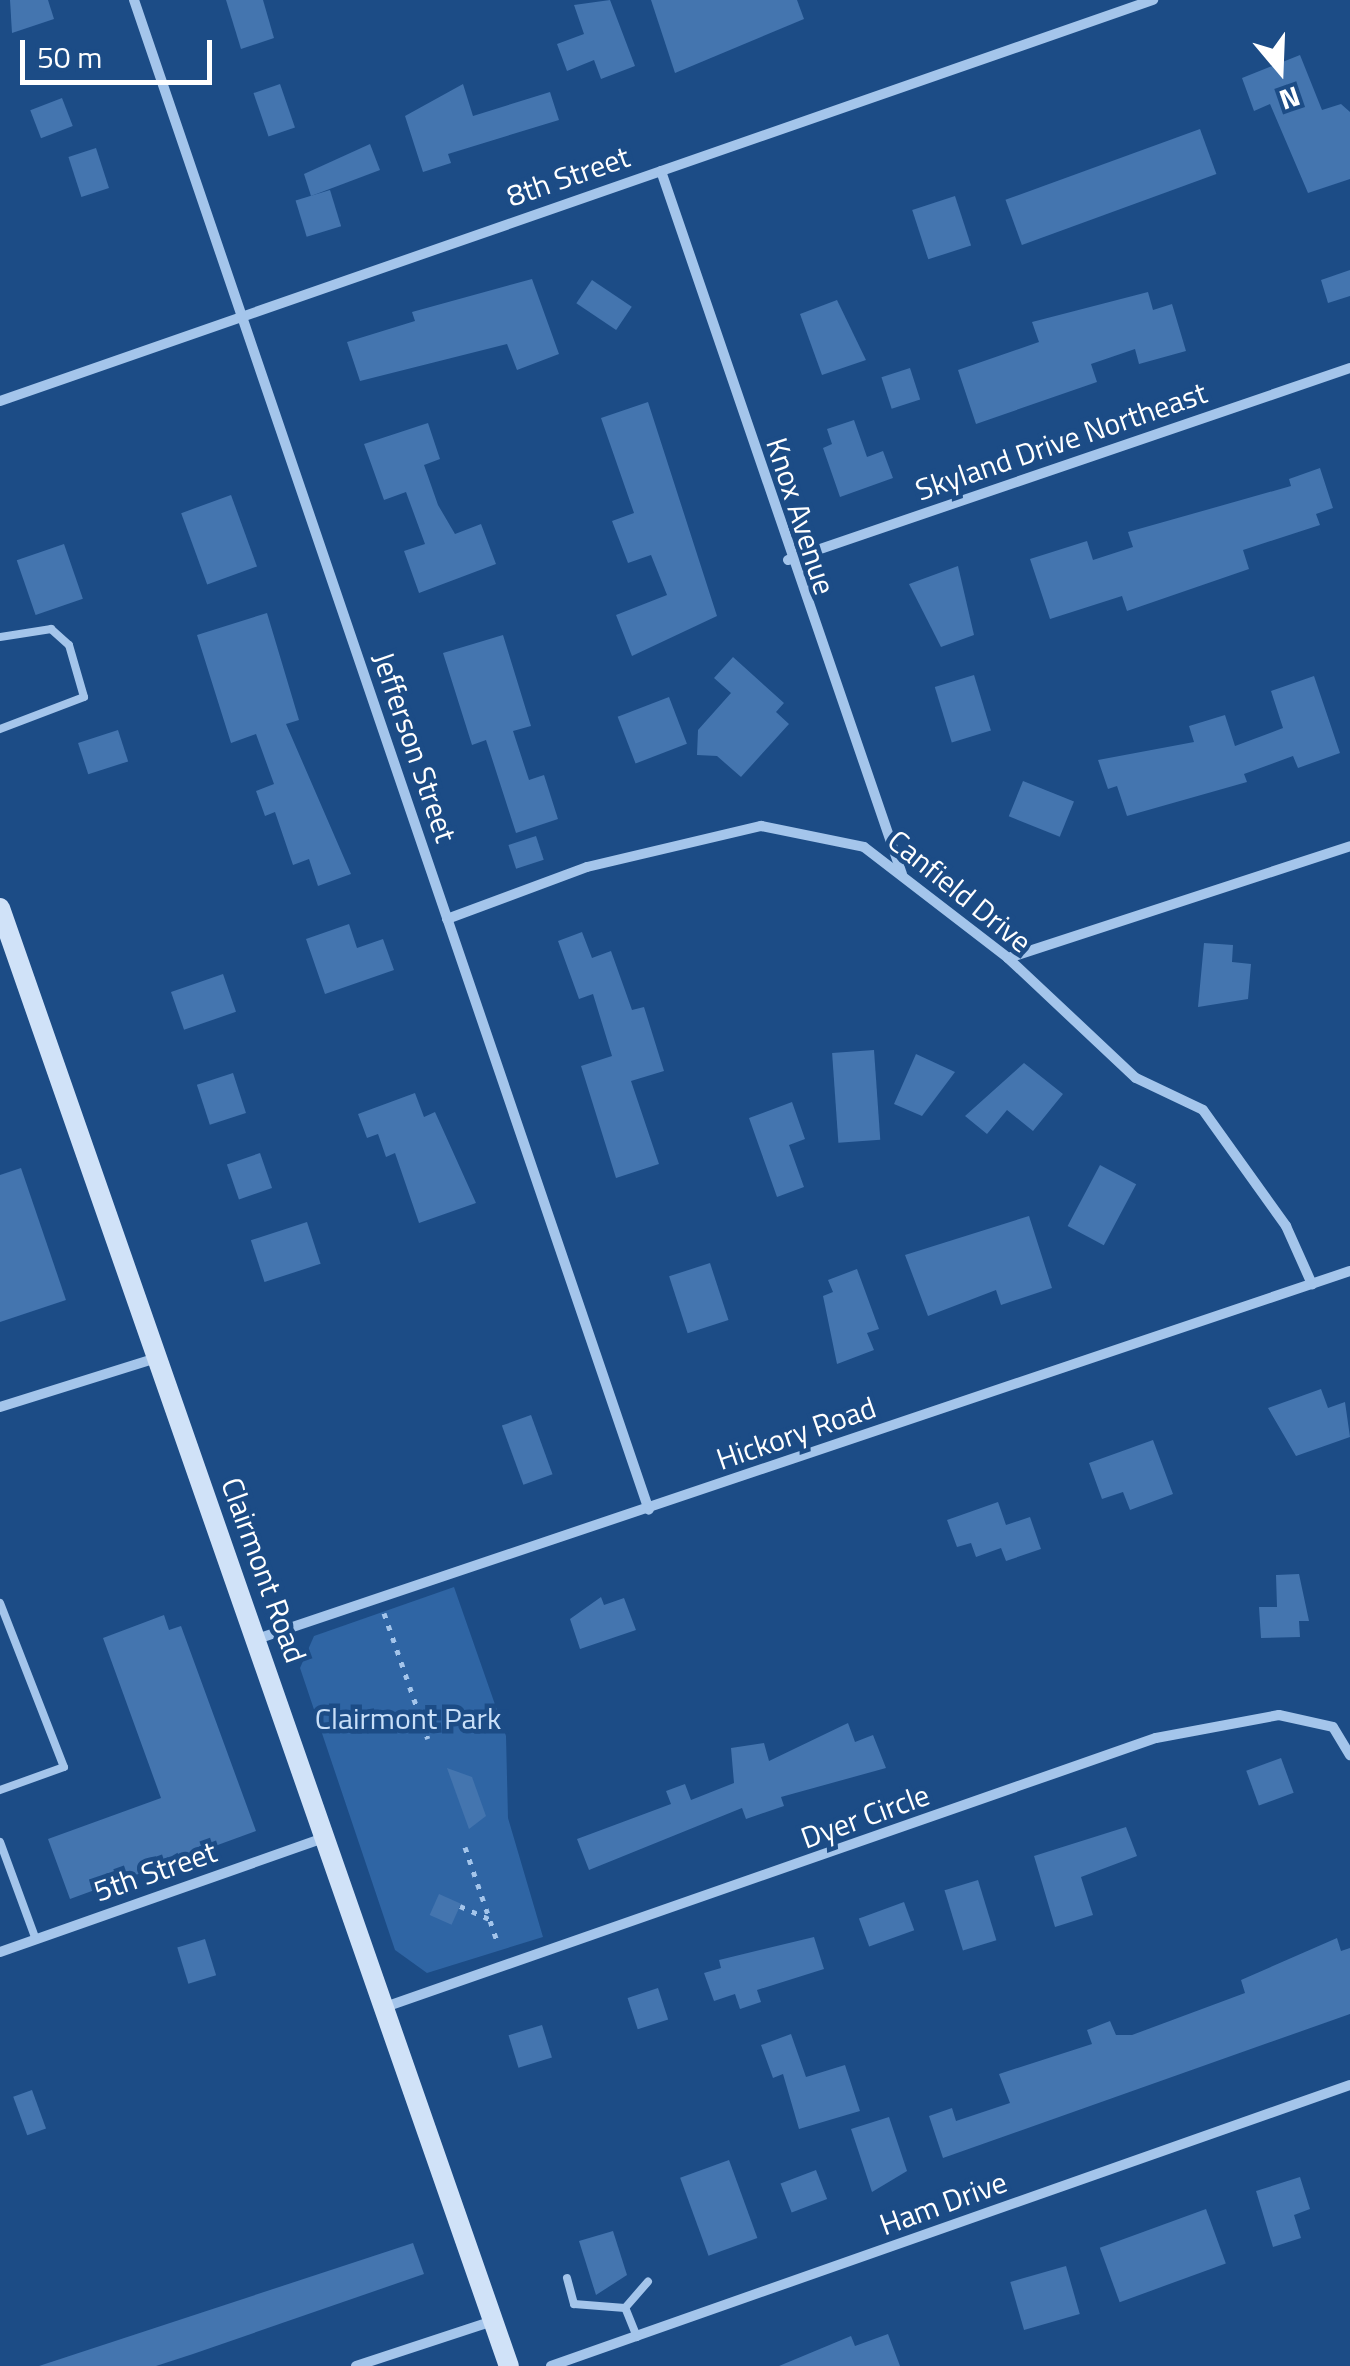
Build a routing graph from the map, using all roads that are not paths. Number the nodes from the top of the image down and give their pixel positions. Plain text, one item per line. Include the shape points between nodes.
1 (134, 0) edge
2 (1153, 0) edge
3 (661, 171) junction
4 (242, 314) junction
5 (1350, 368) edge
6 (0, 401) edge
7 (788, 560) junction
8 (0, 636) edge
9 (0, 729) edge
10 (1350, 846) edge
11 (902, 874) junction
12 (0, 908) edge
13 (447, 919) junction
14 (1008, 958) junction
15 (1350, 1271) edge
16 (1312, 1284) junction
17 (156, 1358) junction
18 (0, 1407) edge
19 (649, 1510) junction
20 (0, 1603) edge
21 (257, 1639) junction
22 (1350, 1755) edge
23 (0, 1790) edge
24 (326, 1837) junction
25 (0, 1842) edge
26 (36, 1940) junction
27 (0, 1952) edge
28 (388, 2006) junction
29 (1350, 2085) edge
30 (567, 2278) dead end
31 (648, 2282) dead end
32 (625, 2308) junction
33 (494, 2321) junction
34 (637, 2336) junction
35 (356, 2366) edge
36 (509, 2366) edge
37 (552, 2366) edge

1 - 4 street, Jefferson Street
2 - 3 street, 8th Street
3 - 4 street, 8th Street
3 - 7 street, Knox Avenue
4 - 6 street, 8th Street
4 - 13 street, Jefferson Street
5 - 7 street, Skyland Drive Northeast
7 - 11 street, Knox Avenue
8 - 9 lane via 51,629 69,645 84,696
10 - 14 street
11 - 13 street, Canfield Drive via 864,847 761,826 587,867
11 - 14 street, Canfield Drive
12 - 17 main road, Clairmont Road
13 - 19 street, Jefferson Street
14 - 16 street, Canfield Drive via 1136,1078 1204,1110 1286,1226
15 - 16 street, Hickory Road
16 - 19 street, Hickory Road
17 - 18 street
17 - 21 main road, Clairmont Road
19 - 21 street, Hickory Road
20 - 23 lane via 64,1767
21 - 24 main road, Clairmont Road
22 - 28 street, Dyer Circle via 1333,1727 1280,1716 1156,1738
24 - 26 street, 5th Street
24 - 28 main road, Clairmont Road
25 - 26 lane
26 - 27 street, 5th Street
28 - 33 main road, Clairmont Road
29 - 34 street, Ham Drive
30 - 32 lane via 574,2304
31 - 32 lane
32 - 34 lane
33 - 35 street
33 - 36 main road, Clairmont Road
34 - 37 street, Ham Drive

